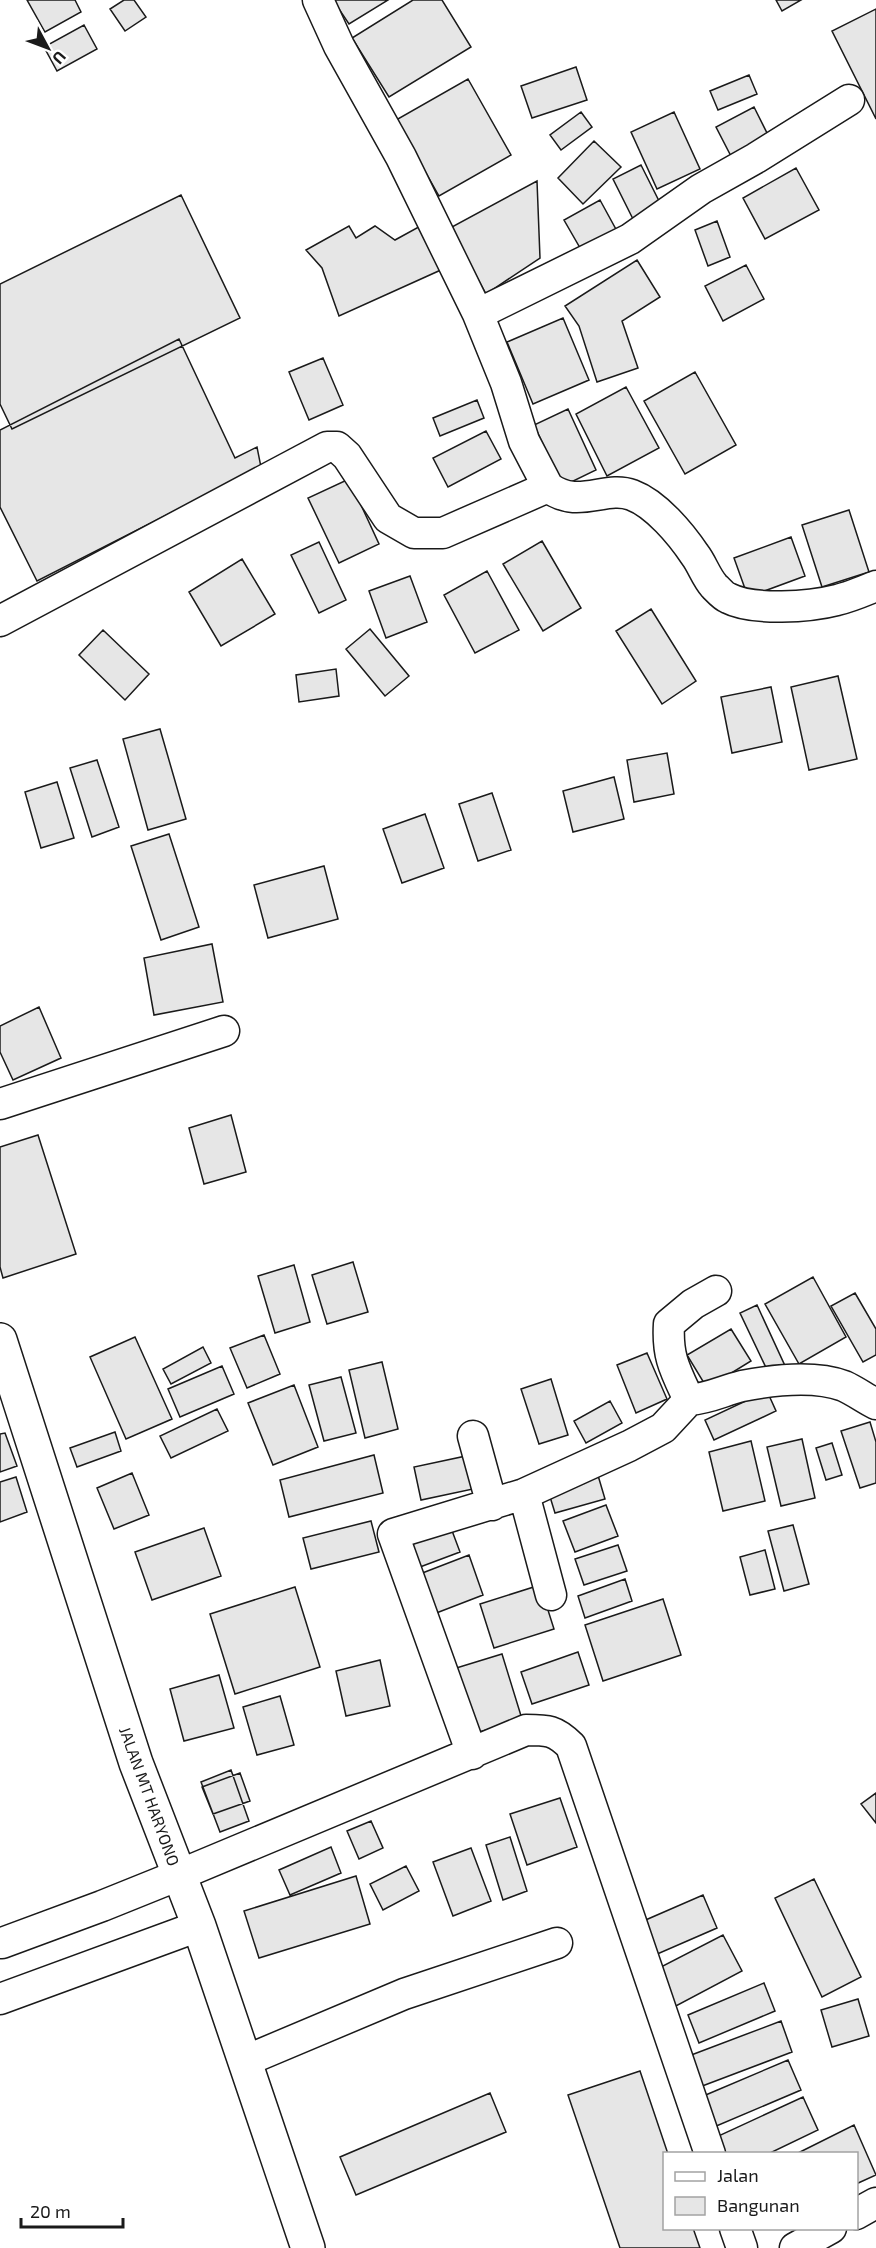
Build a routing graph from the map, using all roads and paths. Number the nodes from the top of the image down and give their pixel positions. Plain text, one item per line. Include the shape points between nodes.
1 (318, 0) edge
2 (849, 100) dead end
3 (478, 314) junction
4 (548, 487) junction
5 (876, 585) edge
6 (0, 621) edge
7 (224, 1030) dead end
8 (0, 1104) edge
9 (716, 1291) dead end
10 (0, 1340) edge
11 (689, 1400) junction
12 (876, 1404) edge
13 (473, 1436) dead end
14 (524, 1494) junction
15 (492, 1505) junction
16 (551, 1595) dead end
17 (472, 1754) junction
18 (178, 1875) junction
19 (199, 1926) junction
20 (2, 1943) dead end
21 (557, 1943) dead end
22 (0, 1999) edge
23 (245, 2061) junction
24 (709, 2152) edge
25 (876, 2203) edge
26 (858, 2213) edge
27 (735, 2230) edge
28 (829, 2230) edge
29 (308, 2248) edge
30 (742, 2248) edge
31 (795, 2248) edge

1 - 3 street
2 - 3 street via 701,189 630,238
3 - 4 street via 524,441
4 - 5 street via 571,498 632,495 661,513 675,528 712,584 727,598 748,605 792,606 837,600
4 - 6 street via 443,533 414,533 388,518 347,456 337,447 327,447
7 - 8 street
9 - 11 street via 669,1324 672,1364
10 - 18 main road, JALAN MT HARYONO via 136,1763
11 - 12 street via 709,1398 740,1387 803,1379 843,1386
11 - 14 street via 663,1428
13 - 15 street
14 - 15 street
14 - 16 street
15 - 17 street via 393,1534
17 - 18 street
17 - 24 street via 526,1730 546,1730 571,1746
18 - 19 main road, JALAN MT HARYONO
18 - 20 street
19 - 22 street
19 - 23 main road, JALAN MT HARYONO
21 - 23 street via 404,1994
23 - 29 main road, JALAN MT HARYONO
25 - 26 street
27 - 30 street
28 - 31 street

